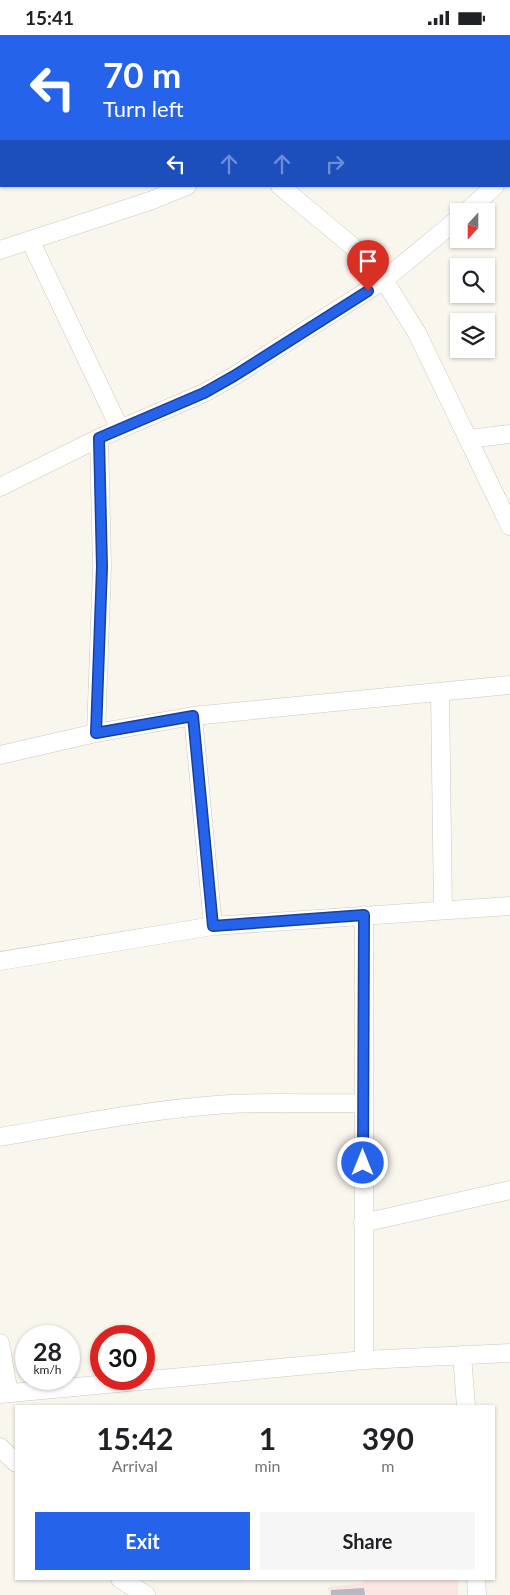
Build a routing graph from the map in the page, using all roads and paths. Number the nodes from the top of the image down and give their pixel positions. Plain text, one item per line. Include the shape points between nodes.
1 (185, 187) edge
2 (281, 187) edge
3 (494, 187) edge
4 (476, 203) edge
5 (450, 225) edge
6 (30, 240) junction
7 (0, 250) edge
8 (384, 280) junction
9 (120, 429) junction
10 (510, 434) edge
11 (99, 438) junction
12 (469, 439) junction
13 (0, 487) edge
14 (510, 526) edge
15 (510, 685) edge
16 (440, 692) junction
17 (193, 716) junction
18 (96, 733) junction
19 (0, 755) edge
20 (510, 906) edge
21 (443, 910) junction
22 (364, 915) junction
23 (213, 926) junction
24 (0, 961) edge
25 (362, 1103) junction
26 (0, 1137) edge
27 (510, 1191) edge
28 (363, 1223) junction
29 (0, 1343) edge
30 (510, 1353) edge
31 (462, 1355) junction
32 (364, 1360) junction
33 (5, 1393) edge
34 (466, 1405) edge
35 (0, 1447) edge
36 (15, 1462) edge
37 (122, 1580) edge
38 (476, 1580) edge
39 (146, 1595) edge
40 (477, 1595) edge

1 - 6 street
2 - 8 street via 351,245
3 - 4 street
5 - 8 street
6 - 7 street
6 - 9 street
8 - 9 street via 204,393
8 - 12 street via 417,333
9 - 11 street
10 - 12 street
11 - 13 street
11 - 18 street via 102,567
12 - 14 street
15 - 16 street
16 - 17 street
16 - 21 street
17 - 18 street
17 - 23 street
18 - 19 street
20 - 21 street
21 - 22 street
22 - 23 street
22 - 25 street
23 - 24 street
25 - 26 street via 191,1107
25 - 28 street
27 - 28 street
28 - 32 street
29 - 33 street
30 - 31 street
31 - 32 street
31 - 34 street
32 - 33 street
35 - 36 street
37 - 39 street
38 - 40 street

